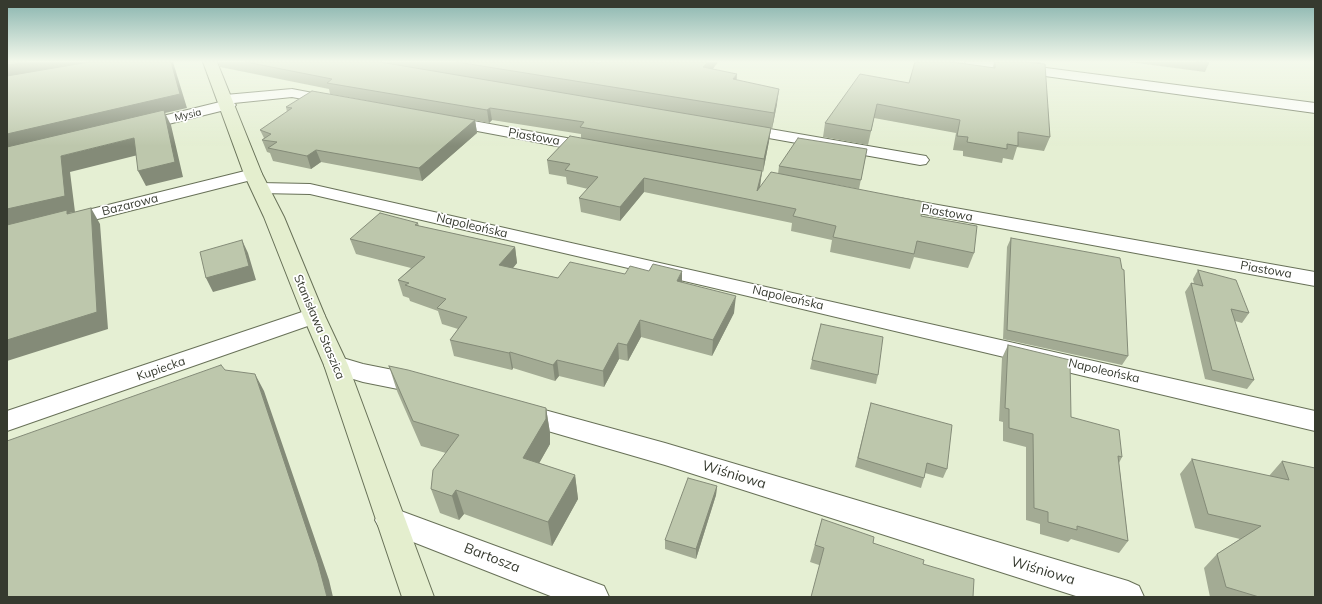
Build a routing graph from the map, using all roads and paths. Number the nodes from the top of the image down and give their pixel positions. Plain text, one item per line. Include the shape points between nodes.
1 (221, 90) edge
2 (1182, 90) edge
3 (226, 102) junction
4 (346, 103) edge
5 (1315, 108) edge
6 (433, 119) edge
7 (724, 126) edge
8 (127, 130) edge
9 (613, 152) edge
10 (920, 160) dead end
11 (256, 181) junction
12 (879, 200) edge
13 (7, 236) edge
14 (1315, 279) edge
15 (314, 316) junction
16 (336, 365) junction
17 (447, 392) edge
18 (500, 407) edge
19 (1315, 420) edge
20 (7, 421) edge
21 (390, 520) junction
22 (418, 597) edge
23 (594, 597) edge
24 (1128, 597) edge

1 - 3 main road, Stanisława Staszica
2 - 5 street
3 - 4 street via 292,93
3 - 8 street, Mysia
3 - 11 main road, Stanisława Staszica
6 - 9 street, Piastowa
7 - 10 street
11 - 13 street, Bazarowa
11 - 15 main road, Stanisława Staszica via 274,217
11 - 19 street, Napoleońska via 310,189
12 - 14 street, Piastowa
15 - 16 main road, Stanisława Staszica
15 - 20 street, Kupiecka
16 - 17 street
16 - 21 main road, Stanisława Staszica
18 - 24 street, Wiśniowa via 665,454
21 - 22 main road, Stanisława Staszica
21 - 23 street, Bartosza

